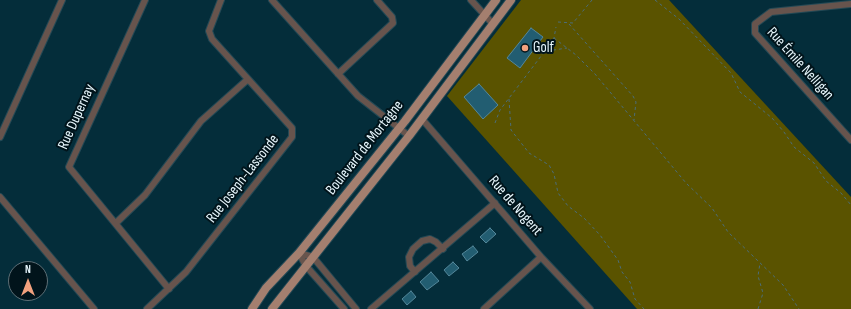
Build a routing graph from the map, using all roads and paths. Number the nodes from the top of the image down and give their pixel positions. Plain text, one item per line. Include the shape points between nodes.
1 (62, 0) edge
2 (145, 0) edge
3 (221, 0) edge
4 (272, 0) edge
5 (377, 0) edge
6 (471, 0) edge
7 (496, 0) edge
8 (512, 0) edge
9 (592, 0) edge
10 (655, 0) edge
11 (851, 4) edge
12 (484, 15) junction
13 (558, 22) dead end
14 (493, 24) junction
15 (569, 24) junction
16 (556, 27) dead end
17 (554, 38) junction
18 (567, 48) junction
19 (546, 51) junction
20 (338, 74) junction
21 (247, 80) junction
22 (509, 99) junction
23 (422, 119) junction
24 (634, 120) junction
25 (496, 123) dead end
26 (399, 128) junction
27 (410, 136) junction
28 (0, 137) edge
29 (851, 140) edge
30 (0, 198) edge
31 (495, 203) junction
32 (851, 205) edge
33 (116, 223) junction
34 (443, 249) junction
35 (299, 253) junction
36 (313, 257) junction
37 (541, 257) junction
38 (760, 262) junction
39 (306, 266) junction
40 (415, 272) junction
41 (169, 289) junction
42 (94, 309) edge
43 (147, 309) edge
44 (252, 309) edge
45 (272, 309) edge
46 (344, 309) edge
47 (356, 309) edge
48 (370, 309) edge
49 (484, 309) edge
50 (590, 309) edge
51 (644, 309) edge
52 (758, 309) edge
53 (800, 309) edge

1 - 28 street
2 - 33 street, Rue Dupernay via 69,167
3 - 21 street, Rue Joseph-Lassonde via 209,31 212,39
4 - 20 street
5 - 20 street via 392,17 393,23
6 - 12 street
7 - 12 main road, Boulevard de Mortagne
8 - 14 main road, Boulevard de Mortagne
9 - 15 path via 577,20
10 - 32 path via 679,19 731,73 740,92 772,118 794,147 814,163 826,182
11 - 29 street, Rue Émile Nelligan via 771,12 755,24 755,33
12 - 14 street
12 - 26 main road, Boulevard de Mortagne
13 - 15 path
14 - 23 main road, Boulevard de Mortagne
15 - 24 path via 633,96 636,102
16 - 17 path
17 - 18 path
17 - 19 path
18 - 19 path
18 - 24 path via 595,74
19 - 22 path
20 - 26 street via 358,96
21 - 33 street via 202,121 145,195
21 - 41 street, Rue Joseph-Lassonde via 292,128 292,137 186,272
22 - 25 path via 500,110
22 - 51 path via 511,130 529,153 549,165 554,174 558,193 568,206 600,235 618,260 622,272 630,282 635,299
23 - 27 main road, Boulevard de Mortagne
23 - 31 street, Rue de Nogent
24 - 38 path via 686,183 712,208 728,232
26 - 27 street
26 - 35 main road, Boulevard de Mortagne
27 - 36 main road, Boulevard de Mortagne
30 - 42 street
31 - 34 street
31 - 37 street, Rue de Nogent
33 - 41 street, Rue Dupernay
34 - 40 street
34 - 40 street via 430,239 422,241 409,257 410,266
35 - 36 street
35 - 39 street
35 - 44 main road, Boulevard de Mortagne via 266,288
36 - 39 main road, Boulevard de Mortagne
36 - 47 street
37 - 49 street
37 - 50 street, Rue de Nogent
38 - 52 path via 758,276 763,293
38 - 53 path via 783,285
39 - 45 main road, Boulevard de Mortagne
39 - 46 street
40 - 48 street
41 - 43 street, Rue Joseph-Lassonde

